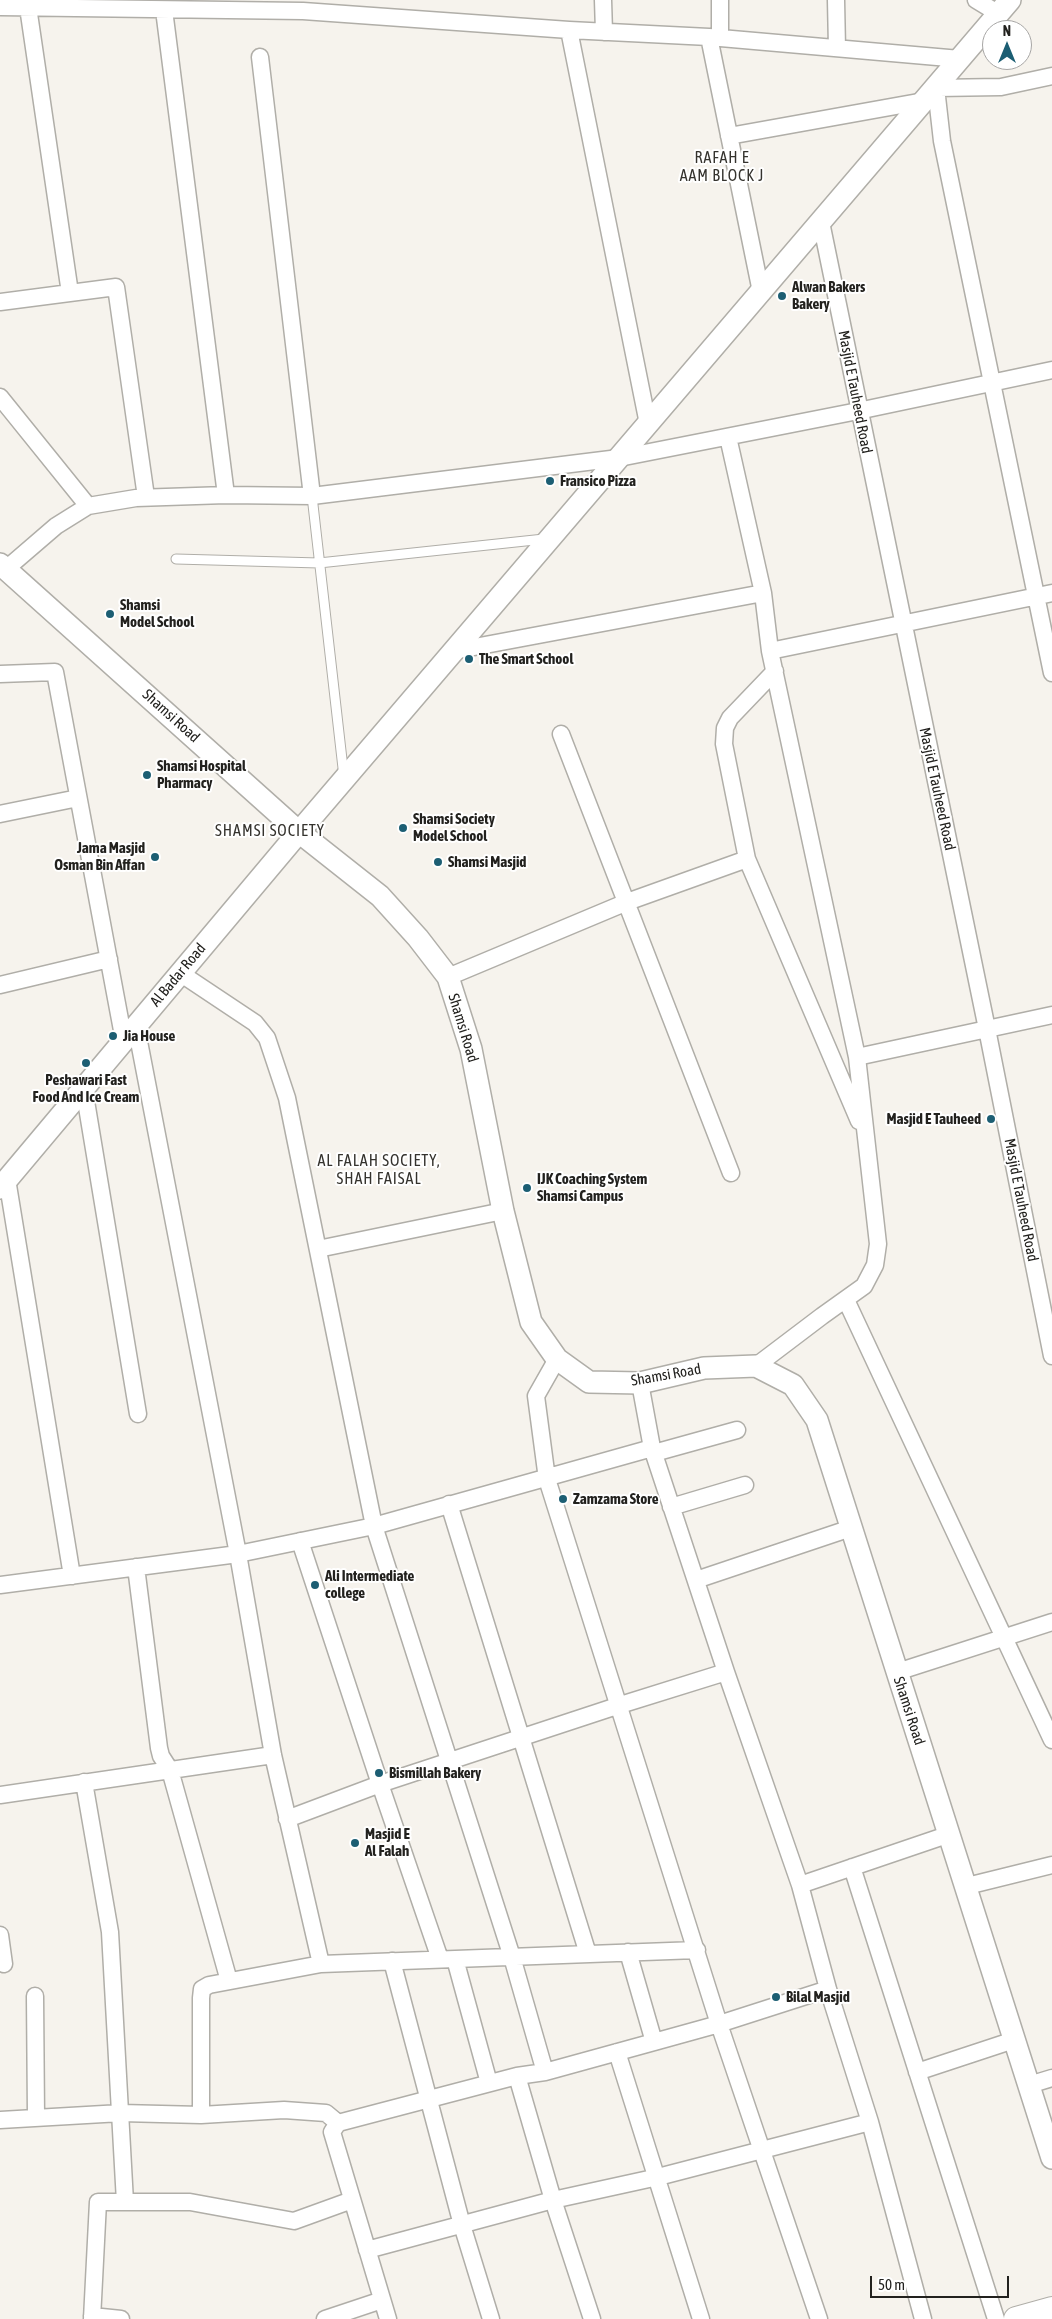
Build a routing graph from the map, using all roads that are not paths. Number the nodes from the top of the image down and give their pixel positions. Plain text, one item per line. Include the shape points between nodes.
1 (603, 0) edge
2 (720, 0) edge
3 (836, 0) edge
4 (976, 0) edge
5 (57, 4) edge
6 (119, 4) edge
7 (207, 5) edge
8 (28, 6) junction
9 (302, 6) edge
10 (0, 7) edge
11 (1005, 7) edge
12 (164, 10) junction
13 (569, 30) junction
14 (604, 32) junction
15 (714, 37) junction
16 (836, 48) junction
17 (260, 57) dead end
18 (960, 59) junction
19 (1052, 76) edge
20 (930, 94) junction
21 (729, 136) junction
22 (821, 222) junction
23 (761, 292) junction
24 (70, 293) junction
25 (0, 302) edge
26 (1052, 370) edge
27 (992, 383) junction
28 (0, 397) edge
29 (858, 411) junction
30 (648, 424) junction
31 (728, 437) junction
32 (619, 458) junction
33 (226, 495) junction
34 (312, 496) junction
35 (146, 497) junction
36 (88, 506) junction
37 (549, 539) junction
38 (176, 559) dead end
39 (319, 563) junction
40 (3, 566) edge
41 (763, 593) junction
42 (1044, 595) edge
43 (903, 624) junction
44 (453, 651) junction
45 (770, 651) junction
46 (775, 671) junction
47 (0, 674) edge
48 (1052, 674) edge
49 (560, 734) dead end
50 (344, 779) junction
51 (78, 798) junction
52 (0, 814) edge
53 (299, 832) junction
54 (747, 859) junction
55 (627, 902) junction
56 (109, 959) junction
57 (180, 973) junction
58 (448, 977) junction
59 (0, 984) edge
60 (1052, 1015) edge
61 (988, 1029) junction
62 (130, 1033) junction
63 (857, 1057) junction
64 (84, 1089) junction
65 (867, 1138) junction
66 (731, 1173) dead end
67 (4, 1184) edge
68 (503, 1211) junction
69 (318, 1249) junction
70 (846, 1300) junction
71 (1052, 1356) edge
72 (557, 1359) junction
73 (756, 1366) junction
74 (640, 1383) junction
75 (138, 1414) dead end
76 (737, 1430) dead end
77 (653, 1451) junction
78 (546, 1479) junction
79 (746, 1485) dead end
80 (449, 1504) junction
81 (671, 1507) junction
82 (374, 1526) junction
83 (851, 1528) junction
84 (300, 1540) junction
85 (238, 1554) junction
86 (136, 1567) junction
87 (72, 1576) junction
88 (696, 1580) junction
89 (0, 1585) edge
90 (1052, 1622) edge
91 (1004, 1637) junction
92 (726, 1672) junction
93 (897, 1672) junction
94 (617, 1706) junction
95 (520, 1738) junction
96 (1052, 1740) edge
97 (273, 1755) junction
98 (450, 1761) junction
99 (170, 1770) junction
100 (84, 1782) junction
101 (380, 1784) junction
102 (0, 1795) edge
103 (287, 1819) junction
104 (950, 1834) junction
105 (1052, 1865) edge
106 (852, 1868) junction
107 (800, 1885) junction
108 (967, 1886) junction
109 (0, 1935) edge
110 (697, 1950) junction
111 (628, 1952) junction
112 (588, 1954) junction
113 (512, 1957) junction
114 (447, 1959) junction
115 (392, 1961) junction
116 (4, 1964) dead end
117 (320, 1964) junction
118 (229, 1982) junction
119 (828, 1988) junction
120 (35, 1996) dead end
121 (719, 2024) junction
122 (1014, 2040) junction
123 (654, 2042) junction
124 (617, 2052) junction
125 (544, 2072) junction
126 (917, 2072) junction
127 (517, 2076) junction
128 (1052, 2078) edge
129 (490, 2083) junction
130 (1028, 2085) junction
131 (430, 2098) junction
132 (121, 2113) junction
133 (201, 2115) junction
134 (36, 2117) junction
135 (0, 2120) edge
136 (870, 2122) junction
137 (338, 2124) junction
138 (762, 2151) junction
139 (1052, 2158) edge
140 (658, 2177) junction
141 (352, 2200) junction
142 (553, 2200) junction
143 (125, 2202) junction
144 (462, 2224) junction
145 (367, 2250) junction
146 (382, 2300) junction
147 (1052, 2309) edge
148 (92, 2317) edge
149 (121, 2319) edge
150 (325, 2319) edge
151 (388, 2319) edge
152 (491, 2319) edge
153 (592, 2319) edge
154 (701, 2319) edge
155 (819, 2319) edge
156 (922, 2319) edge
157 (996, 2319) edge
158 (1016, 2319) edge

1 - 14 street
2 - 15 street
3 - 16 street
4 - 11 street
5 - 6 street
5 - 8 street
6 - 12 street
7 - 9 street
7 - 12 street
8 - 10 street
8 - 24 street
9 - 13 street
11 - 18 street, Al Badar Road
12 - 33 street
13 - 14 street
13 - 30 street
14 - 15 street
15 - 16 street
15 - 21 street
16 - 18 street
17 - 34 street
18 - 20 street, Al Badar Road
19 - 20 street via 1001,87
20 - 21 street
20 - 22 street, Al Badar Road
20 - 27 street
21 - 23 street
22 - 23 street, Al Badar Road
22 - 29 street, Masjid E Tauheed Road
23 - 30 street, Al Badar Road
24 - 25 street
24 - 35 street via 116,287
26 - 27 street
27 - 29 street
27 - 42 street
28 - 36 street
29 - 31 street
29 - 43 street, Masjid E Tauheed Road
30 - 32 street, Al Badar Road
31 - 32 street
31 - 41 street
32 - 34 street
32 - 37 street, Al Badar Road
33 - 34 street
33 - 35 street
34 - 39 lane
35 - 36 street
36 - 40 street
37 - 39 lane
37 - 44 street, Al Badar Road
38 - 39 lane
39 - 50 lane
40 - 53 street, Shamsi Road
41 - 44 street
41 - 45 street
42 - 43 street
42 - 48 street
43 - 45 street
43 - 61 street, Masjid E Tauheed Road
44 - 50 street, Al Badar Road
45 - 46 street
46 - 54 street via 730,718 725,728 724,744
46 - 63 street
47 - 51 street via 55,672
49 - 55 street
50 - 53 street, Al Badar Road
51 - 52 street
51 - 56 street
53 - 57 street, Al Badar Road
53 - 58 street, Shamsi Road via 380,896
54 - 55 street
54 - 65 street
55 - 58 street
55 - 66 street
56 - 59 street
56 - 62 street
57 - 62 street, Al Badar Road
57 - 69 street via 255,1023 267,1038 287,1098
58 - 68 street, Shamsi Road via 472,1048
60 - 61 street
61 - 63 street
61 - 71 street, Masjid E Tauheed Road
62 - 64 street, Al Badar Road
62 - 85 street
63 - 65 street
64 - 67 street, Al Badar Road
64 - 75 street
65 - 70 street via 878,1244 875,1265 864,1286
67 - 87 street
68 - 69 street
68 - 72 street, Shamsi Road via 531,1322
69 - 82 street
70 - 73 street
70 - 91 street
72 - 74 street, Shamsi Road via 589,1382
72 - 78 street via 536,1396
73 - 74 street, Shamsi Road via 704,1368
73 - 83 street, Shamsi Road via 793,1385 818,1420
74 - 77 street
76 - 77 street
77 - 78 street
77 - 81 street
78 - 80 street
78 - 94 street
79 - 81 street
80 - 82 street
80 - 95 street
81 - 88 street
82 - 84 street
82 - 98 street
83 - 88 street
83 - 93 street, Shamsi Road
84 - 85 street
84 - 101 street
85 - 86 street
85 - 97 street
86 - 87 street
86 - 99 street via 159,1748
87 - 89 street
88 - 92 street
90 - 91 street
91 - 93 street
91 - 96 street
92 - 94 street
92 - 107 street
93 - 104 street, Shamsi Road
94 - 95 street
94 - 110 street
95 - 98 street
95 - 112 street
97 - 99 street
97 - 103 street
98 - 101 street
98 - 113 street
99 - 100 street
99 - 118 street
100 - 102 street
100 - 132 street via 110,1932
101 - 103 street
101 - 114 street
103 - 117 street
104 - 106 street
104 - 108 street, Shamsi Road
105 - 108 street
106 - 107 street
106 - 126 street
107 - 119 street
108 - 122 street, Shamsi Road
109 - 116 street
110 - 111 street
110 - 121 street
111 - 112 street
111 - 123 street
112 - 113 street
113 - 114 street
113 - 125 street
114 - 115 street
114 - 129 street
115 - 117 street
115 - 131 street
117 - 118 street
118 - 133 street via 202,1990
119 - 121 street
119 - 136 street
120 - 134 street
121 - 123 street
121 - 138 street
122 - 126 street
122 - 130 street, Shamsi Road
123 - 124 street
124 - 125 street
124 - 140 street
125 - 127 street
126 - 157 street
127 - 129 street
127 - 142 street
128 - 130 street
129 - 131 street
130 - 139 street, Shamsi Road
131 - 137 street
131 - 144 street
132 - 133 street
132 - 134 street
132 - 143 street
133 - 137 street via 284,2110 326,2113
134 - 135 street
136 - 138 street
136 - 156 street
137 - 141 street via 332,2132
138 - 140 street
138 - 155 street
140 - 142 street
140 - 154 street
141 - 143 street via 294,2221 190,2202
141 - 145 street
142 - 144 street
142 - 153 street
143 - 148 street via 98,2202
144 - 145 street
144 - 152 street
145 - 146 street
146 - 150 street
146 - 151 street
147 - 158 main road
148 - 149 street

